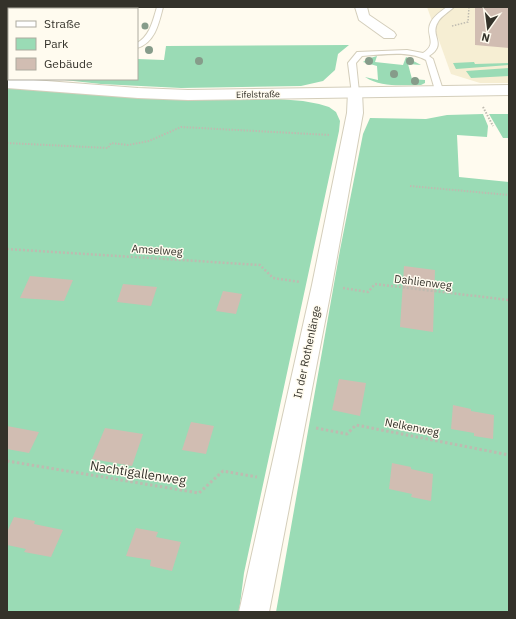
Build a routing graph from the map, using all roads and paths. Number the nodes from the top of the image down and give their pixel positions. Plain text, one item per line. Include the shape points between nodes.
1 (160, 7) edge
2 (361, 7) edge
3 (451, 7) edge
4 (389, 35) dead end
5 (138, 45) edge
6 (425, 55) junction
7 (7, 83) edge
8 (439, 90) junction
9 (509, 90) edge
10 (355, 92) junction
11 (483, 106) dead end
12 (493, 126) dead end
13 (350, 135) junction
14 (7, 143) edge
15 (410, 186) dead end
16 (509, 195) edge
17 (7, 249) edge
18 (300, 282) dead end
19 (340, 288) dead end
20 (509, 300) edge
21 (315, 428) dead end
22 (509, 455) edge
23 (7, 461) edge
24 (258, 477) dead end
25 (254, 612) edge

1 - 5 lane via 150,36
2 - 4 street via 363,17
3 - 6 lane via 433,23 431,30 436,45
6 - 8 lane via 429,59
6 - 10 lane via 407,52 360,54 352,63
7 - 10 street, Eifelstraße via 174,94
8 - 9 street, Eifelstraße
8 - 10 street, Eifelstraße
10 - 13 street, In der Rothenlänge via 355,113
11 - 12 path
13 - 14 path via 181,127 149,141 128,145 111,143 108,148
13 - 25 street, In der Rothenlänge via 322,285
15 - 16 path
17 - 18 path, Amselweg via 260,265 273,278
19 - 20 path, Dahlienweg via 368,292 375,284
21 - 22 path, Nelkenweg via 347,434 356,425
23 - 24 path, Nachtigallenweg via 199,493 223,472

